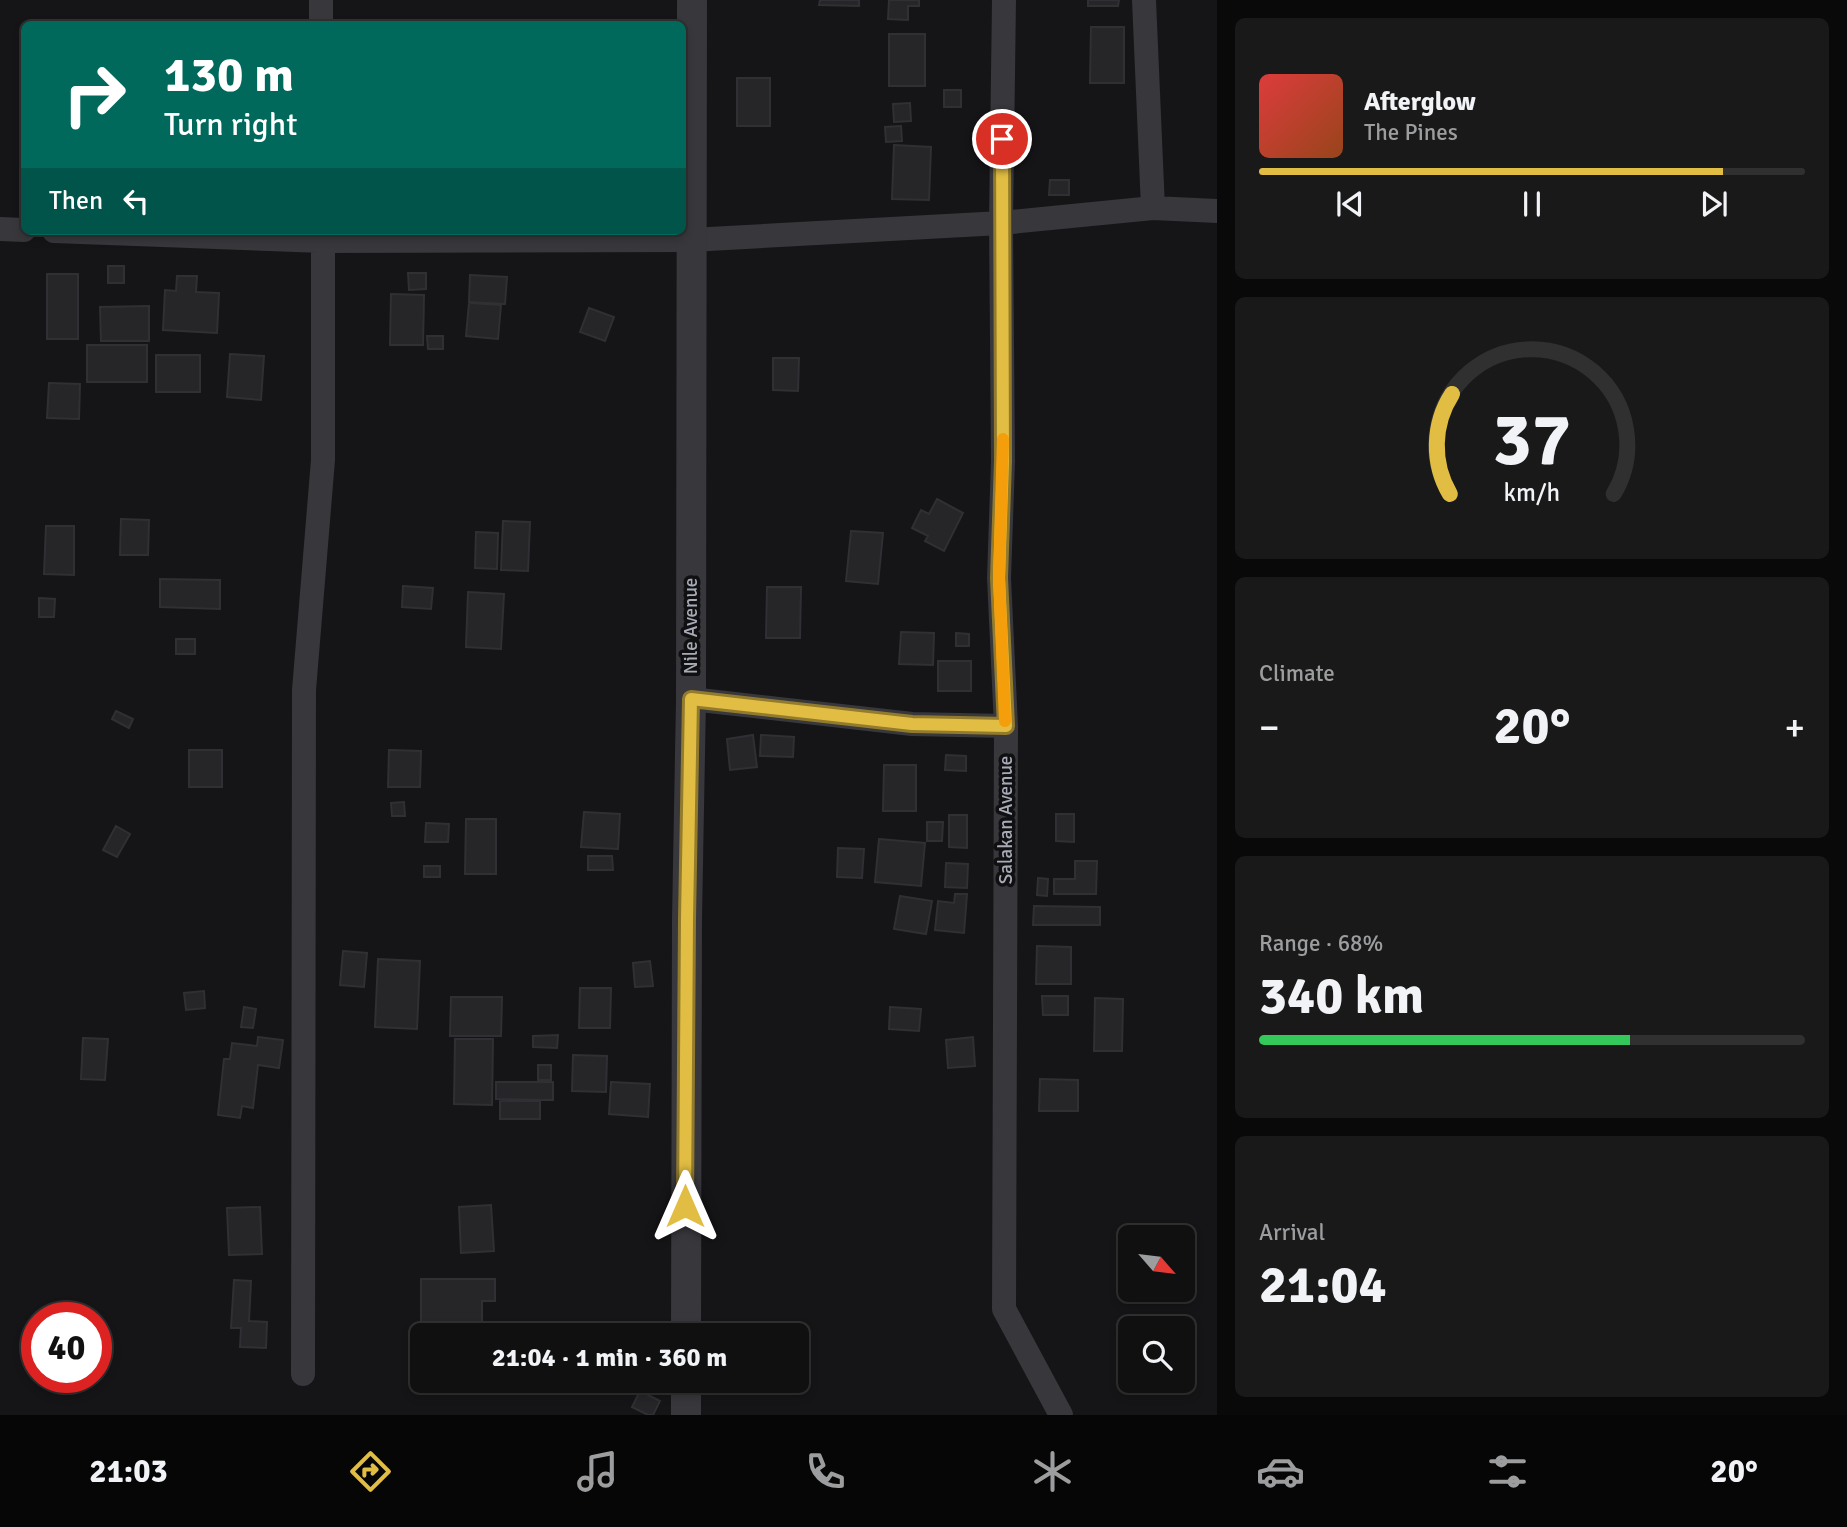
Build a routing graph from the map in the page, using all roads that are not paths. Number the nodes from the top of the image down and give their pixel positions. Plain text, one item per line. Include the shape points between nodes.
1 (321, 0) edge
2 (692, 0) edge
3 (1004, 0) edge
4 (1143, 0) edge
5 (321, 21) edge
6 (1153, 208) junction
7 (1217, 211) edge
8 (1001, 223) junction
9 (0, 229) edge
10 (21, 230) edge
11 (269, 235) edge
12 (323, 236) edge
13 (691, 240) junction
14 (691, 699) junction
15 (1006, 726) junction
16 (686, 1323) edge
17 (303, 1374) dead end
18 (686, 1393) edge
19 (686, 1415) edge
20 (1061, 1415) edge

1 - 5 street
2 - 13 street, Nile Avenue
3 - 8 street, Salakan Avenue
4 - 6 street
6 - 7 street
6 - 8 street
8 - 13 street
8 - 15 street, Salakan Avenue via 999,578
9 - 10 street
11 - 12 street
12 - 13 street
12 - 17 street via 323,460 304,690
13 - 14 street, Nile Avenue
14 - 15 street via 912,724
14 - 16 street, Nile Avenue
15 - 20 street, Salakan Avenue via 1004,1309
18 - 19 street

